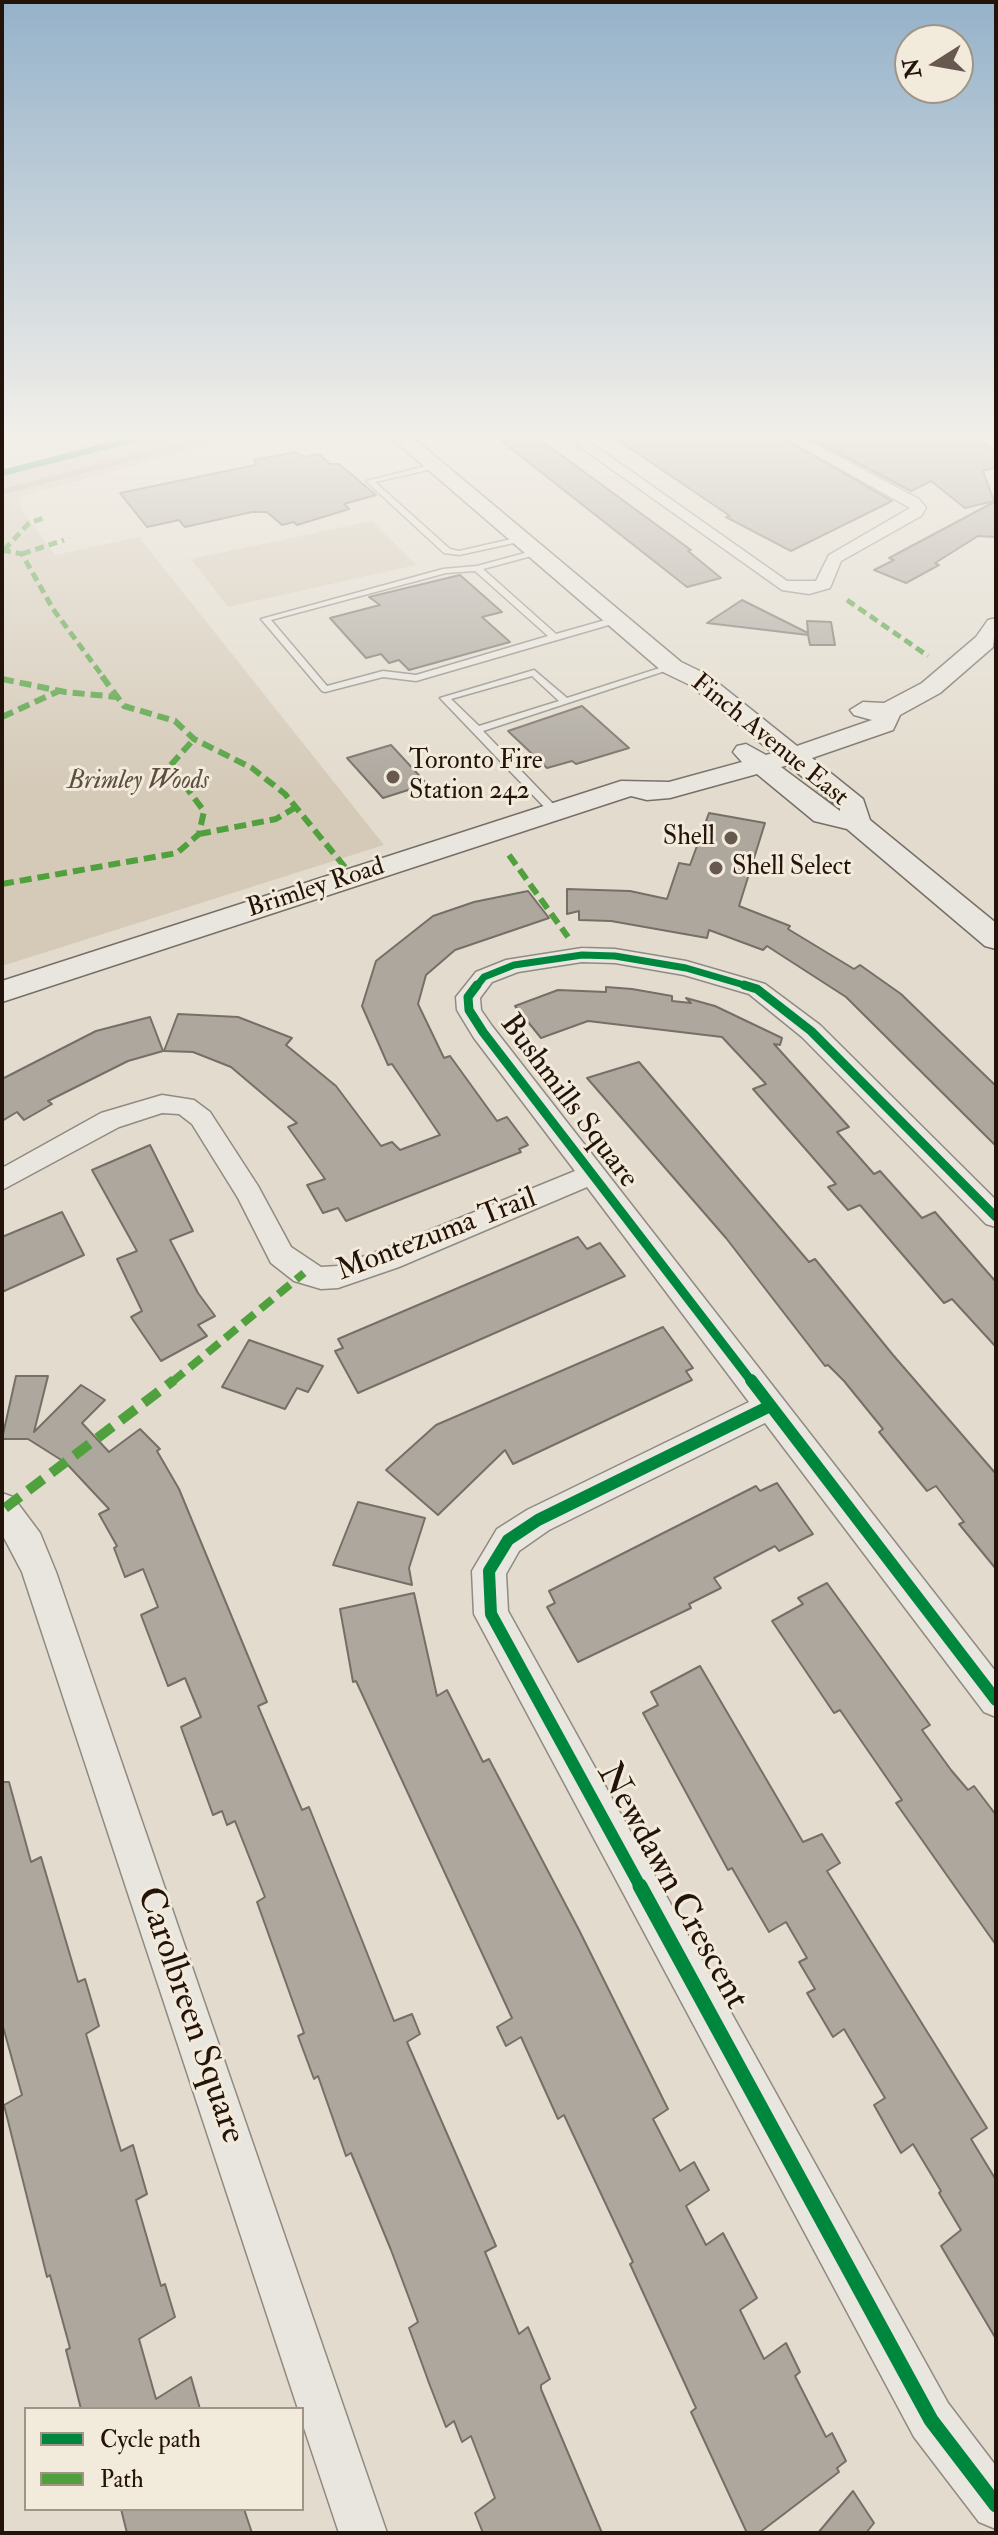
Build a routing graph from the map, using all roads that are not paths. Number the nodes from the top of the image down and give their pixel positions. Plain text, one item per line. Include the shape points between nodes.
1 (509, 554) edge
2 (538, 554) edge
3 (739, 554) edge
4 (842, 554) edge
5 (477, 568) junction
6 (616, 620) junction
7 (996, 625) edge
8 (554, 637) junction
9 (672, 667) junction
10 (566, 702) junction
11 (477, 730) junction
12 (735, 743) junction
13 (782, 747) junction
14 (554, 811) junction
15 (857, 823) junction
16 (996, 939) edge
17 (2, 992) edge
18 (593, 1174) junction
19 (2, 1180) edge
20 (996, 1217) edge
21 (770, 1406) junction
22 (2, 1507) edge
23 (996, 1700) edge
24 (996, 2505) edge
25 (363, 2533) edge

1 - 5 lane
2 - 6 main road, Finch Avenue East
3 - 4 street via 782,585 809,589 824,584 824,576
5 - 8 lane
5 - 8 lane via 446,571 265,619 325,689 383,674 416,678
6 - 8 lane
6 - 9 main road, Finch Avenue East
7 - 13 main road, Brimley Road via 953,672 888,711 884,725
9 - 10 lane
9 - 12 main road, Finch Avenue East via 671,687
9 - 13 main road, Finch Avenue East via 699,680
10 - 11 lane
10 - 11 lane via 534,673 445,698
11 - 14 lane
12 - 13 main road, Brimley Road
12 - 14 main road, Brimley Road via 659,792 631,787
12 - 15 main road, Finch Avenue East via 824,815
13 - 15 main road, Finch Avenue East via 853,805
14 - 17 main road, Brimley Road
15 - 16 main road, Finch Avenue East
18 - 19 street, Montezuma Trail via 389,1259 321,1278 304,1273 281,1255 201,1118 185,1106 162,1104 110,1120
18 - 20 street, Bushmills Square via 469,1010 468,997 484,977 546,958 615,956 686,968 757,989 811,1031
18 - 21 street, Bushmills Square
21 - 23 street, Bushmills Square
21 - 24 street, Newdawn Crescent via 538,1520 508,1540 489,1571 491,1614 931,2420
22 - 25 street, Carolbreen Square via 28,1544 39,1572

